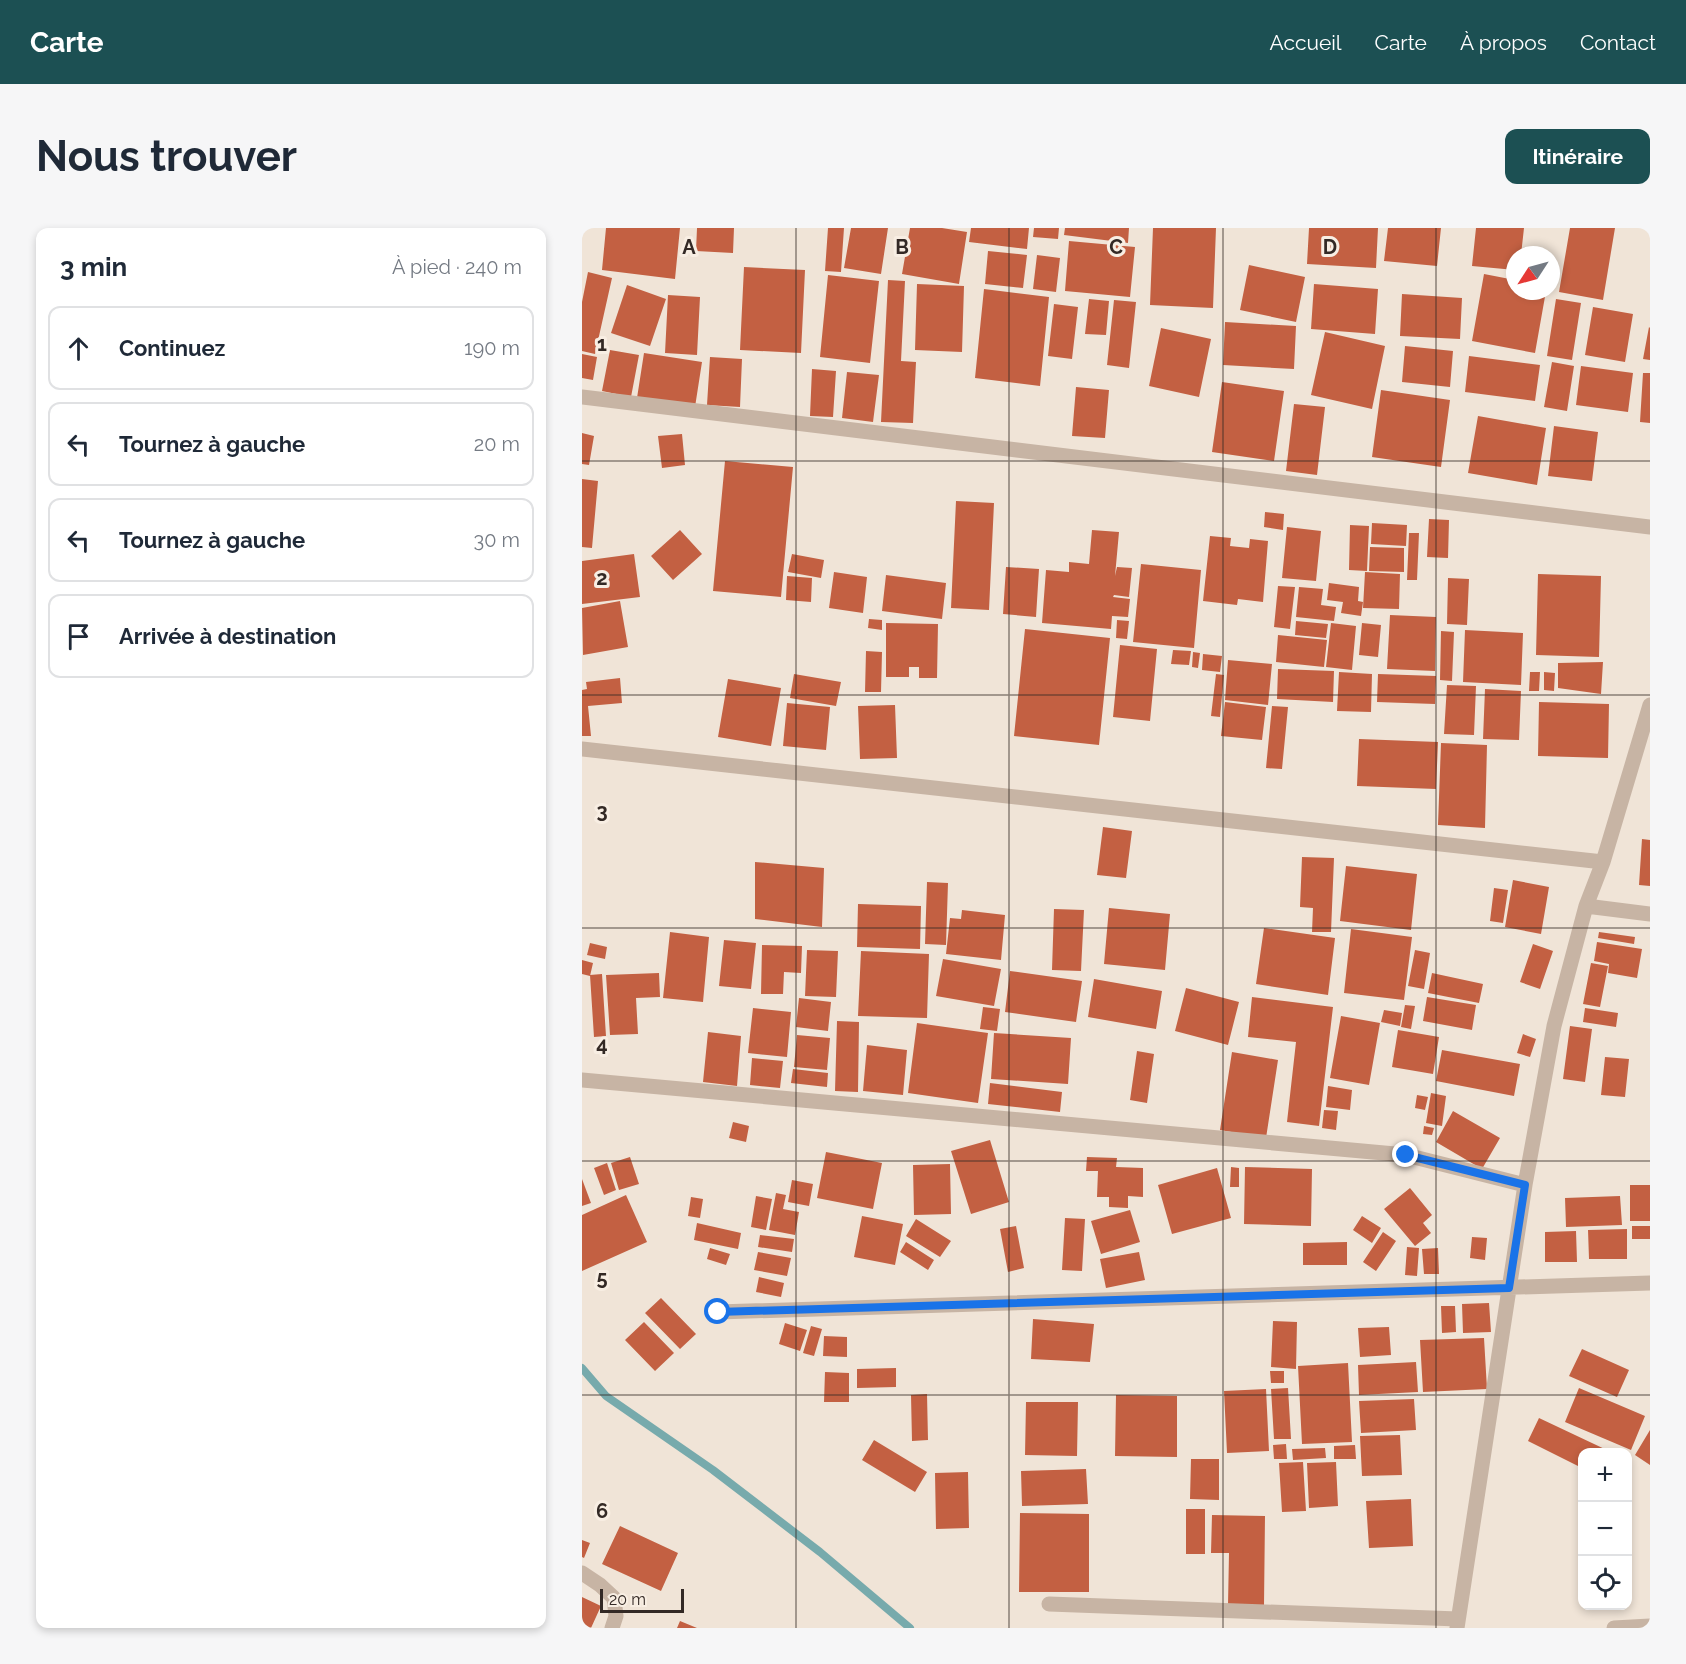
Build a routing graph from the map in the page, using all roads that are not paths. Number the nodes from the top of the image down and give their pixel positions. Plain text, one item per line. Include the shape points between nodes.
1 (582, 397) edge
2 (1650, 527) edge
3 (1650, 705) edge
4 (582, 749) edge
5 (1603, 862) junction
6 (1586, 906) junction
7 (1650, 914) edge
8 (582, 1080) edge
9 (1525, 1185) junction
10 (1650, 1283) edge
11 (1509, 1288) junction
12 (718, 1312) dead end
13 (582, 1573) edge
14 (1049, 1604) dead end
15 (1457, 1623) edge
16 (1650, 1626) edge
17 (612, 1628) edge
18 (1614, 1628) edge

1 - 2 street
3 - 5 street
4 - 5 street
5 - 6 street
6 - 7 street
6 - 9 street via 1554,1026
8 - 9 street via 1406,1155
9 - 11 street
10 - 11 street
11 - 12 street
11 - 15 street
13 - 17 street via 614,1598 616,1616
14 - 15 street
16 - 18 street

